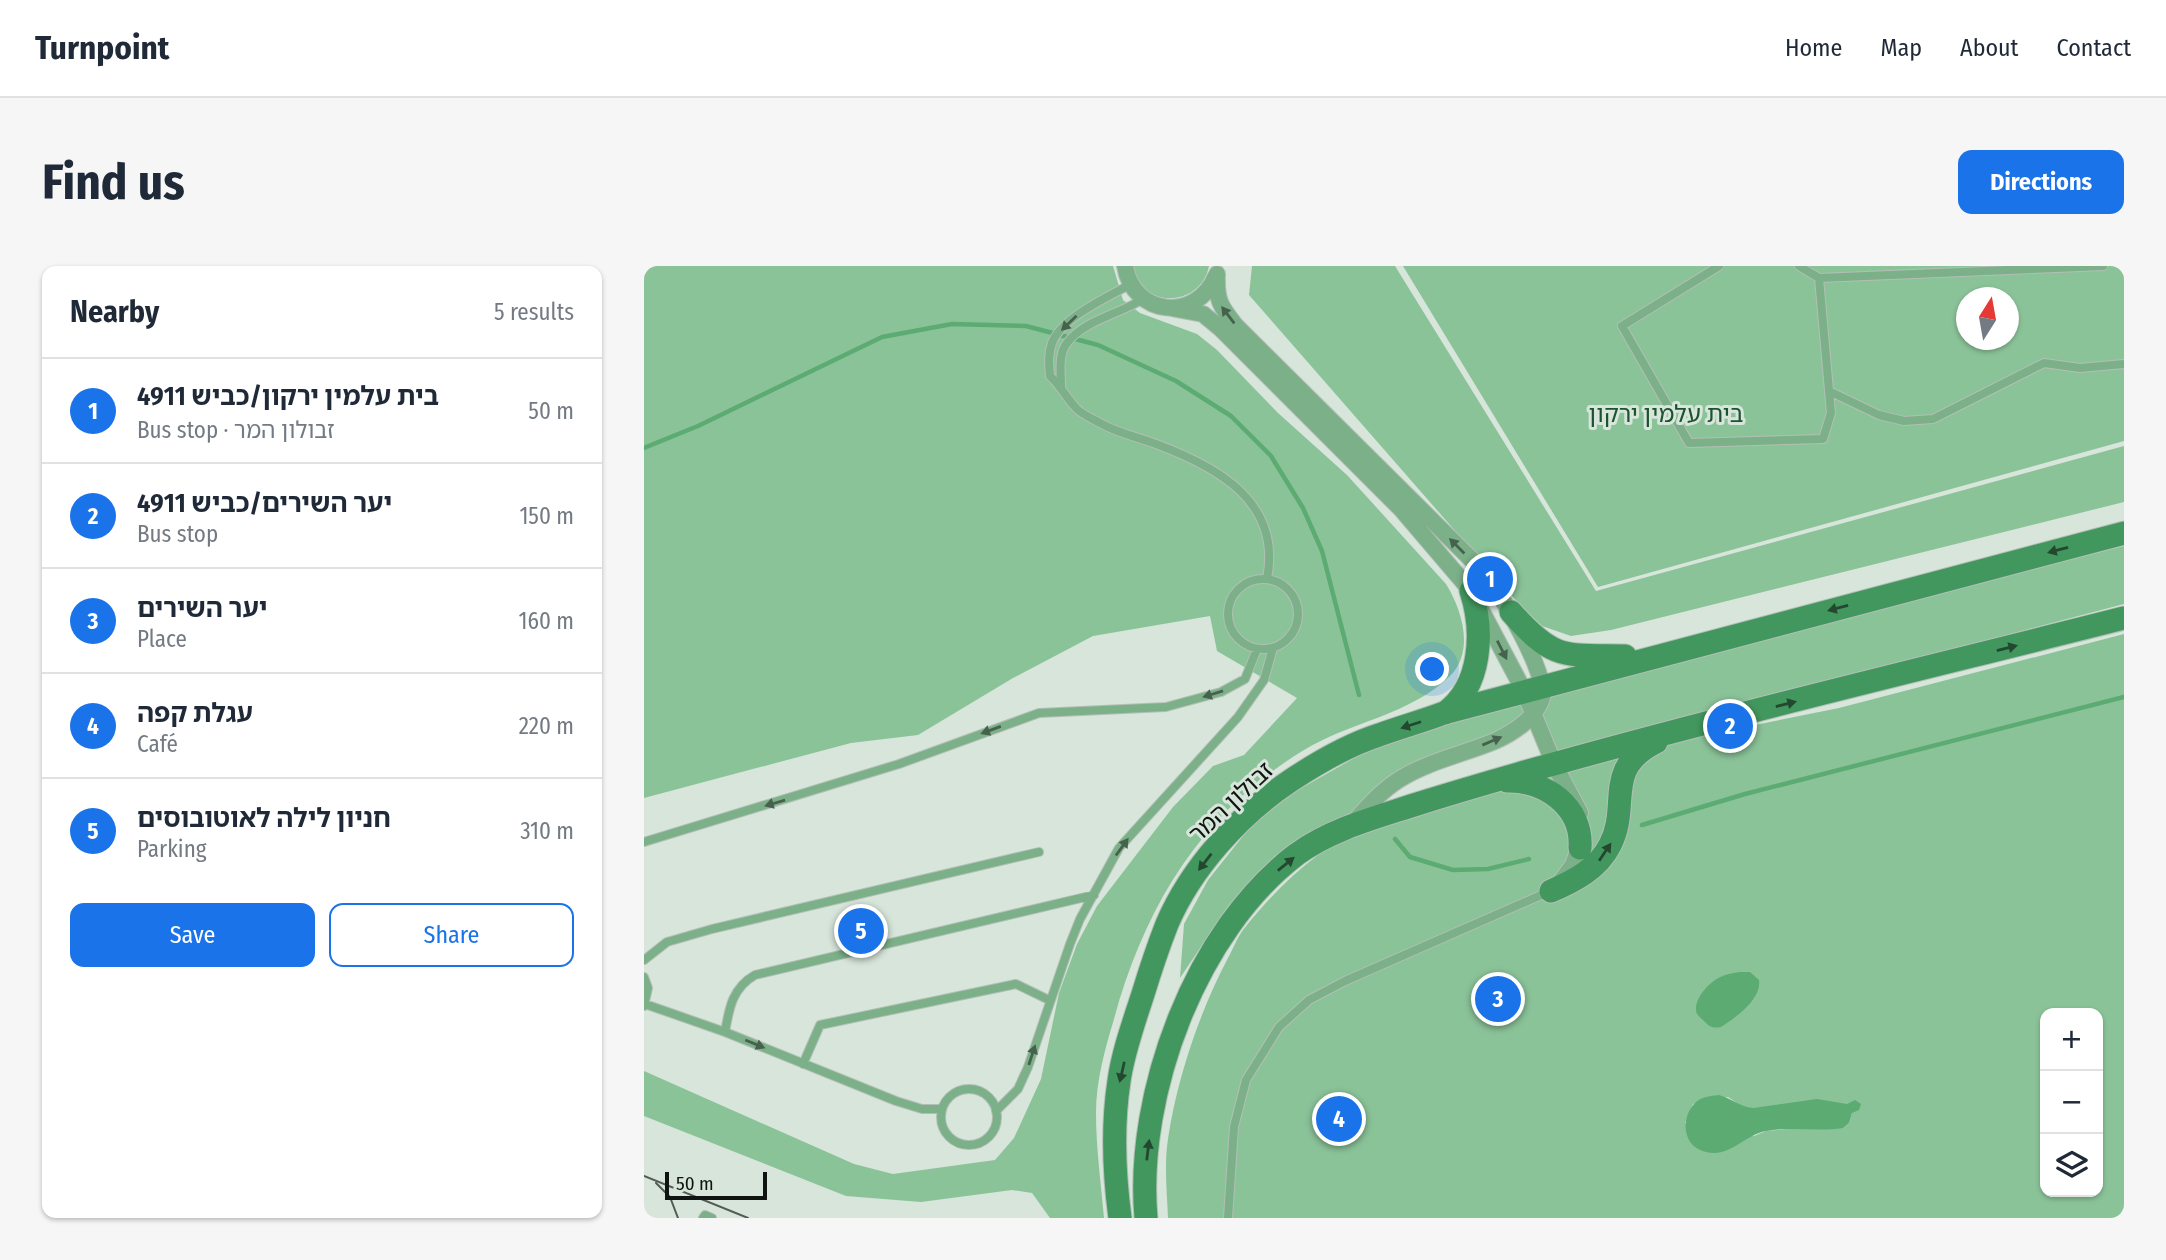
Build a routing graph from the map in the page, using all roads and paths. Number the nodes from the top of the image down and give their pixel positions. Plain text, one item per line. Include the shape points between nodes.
1 (1125, 266) edge
2 (1719, 266) edge
3 (1799, 266) edge
4 (2103, 266) edge
5 (1217, 270) edge
6 (1819, 278) junction
7 (1131, 284) junction
8 (1143, 299) junction
9 (1171, 308) junction
10 (2124, 364) edge
11 (1061, 386) junction
12 (1829, 391) junction
13 (2124, 533) edge
14 (1267, 579) junction
15 (1471, 591) junction
16 (1511, 612) junction
17 (2124, 618) edge
18 (1273, 648) junction
19 (1257, 649) junction
20 (1670, 652) junction
21 (1533, 688) junction
22 (1534, 712) junction
23 (1444, 713) junction
24 (1678, 731) junction
25 (1554, 764) junction
26 (1486, 783) junction
27 (1352, 825) junction
28 (644, 842) edge
29 (1580, 848) junction
30 (1039, 852) dead end
31 (1551, 891) junction
32 (1094, 895) junction
33 (644, 960) edge
34 (644, 977) edge
35 (1049, 1000) junction
36 (644, 1005) edge
37 (725, 1032) junction
38 (803, 1064) junction
39 (942, 1109) junction
40 (996, 1111) junction
41 (703, 1218) edge
42 (712, 1218) edge
43 (1120, 1218) edge
44 (1146, 1218) edge
45 (1227, 1218) edge

1 - 7 street
2 - 12 lane via 1622,326 1689,443 1823,439 1831,413
3 - 6 lane
4 - 6 lane
5 - 9 street via 1204,295
16 -> 5 street via 1485,573 1236,326 1216,296
6 - 12 lane
7 - 8 street
7 -> 11 lane via 1074,317 1053,340 1050,376
8 - 9 street
8 - 11 lane via 1080,331 1066,344 1060,363
9 - 15 street via 1203,314 1220,328 1401,509
10 - 12 lane via 2080,368 2044,363 1933,419 1904,421 1879,415
11 - 14 lane via 1077,410 1104,425 1229,479 1264,522 1270,562
13 -> 20 main road
14 - 18 lane via 1294,596 1298,617 1290,636
14 - 19 lane via 1246,583 1228,609 1238,639
15 -> 21 street
15 - 23 main road via 1478,622 1476,660 1464,696
16 - 20 main road via 1533,637 1557,652 1634,656
16 - 21 street
24 -> 17 main road
18 - 19 lane
32 -> 18 lane via 1119,848 1223,736 1259,687
19 -> 28 lane via 1245,679 1221,692 1166,707 1039,713 899,764
20 - 21 main road, זבולון המר
21 - 22 street
21 - 23 main road, זבולון המר
22 - 25 street
27 -> 22 street via 1402,778 1496,740
23 -> 43 main road, זבולון המר via 1377,735 1313,766 1235,828 1197,872 1168,923 1119,1080 1115,1180
24 - 25 main road
31 -> 24 main road via 1579,877 1604,855 1615,834 1621,783 1628,766 1644,748
25 - 26 main road
25 - 29 street via 1578,808 1583,828
26 - 27 main road
26 - 29 main road via 1522,781 1553,793 1569,811
44 -> 27 main road via 1146,1157 1160,1082 1177,1028 1208,959 1267,879 1300,852
29 - 31 street via 1568,873
30 - 33 lane via 712,929 667,942
31 - 45 lane via 1345,981 1309,1000 1279,1027 1247,1080 1237,1115
32 - 35 lane
32 - 37 lane via 755,975 736,991
34 - 36 lane via 648,988
35 - 38 lane via 1016,984 820,1025
40 -> 35 lane via 1018,1089
36 - 37 lane
37 -> 38 lane
38 - 39 lane via 896,1101
39 - 40 lane via 952,1094 970,1089 987,1096
39 - 40 lane via 946,1133 951,1140 967,1145 990,1135
41 - 42 lane

